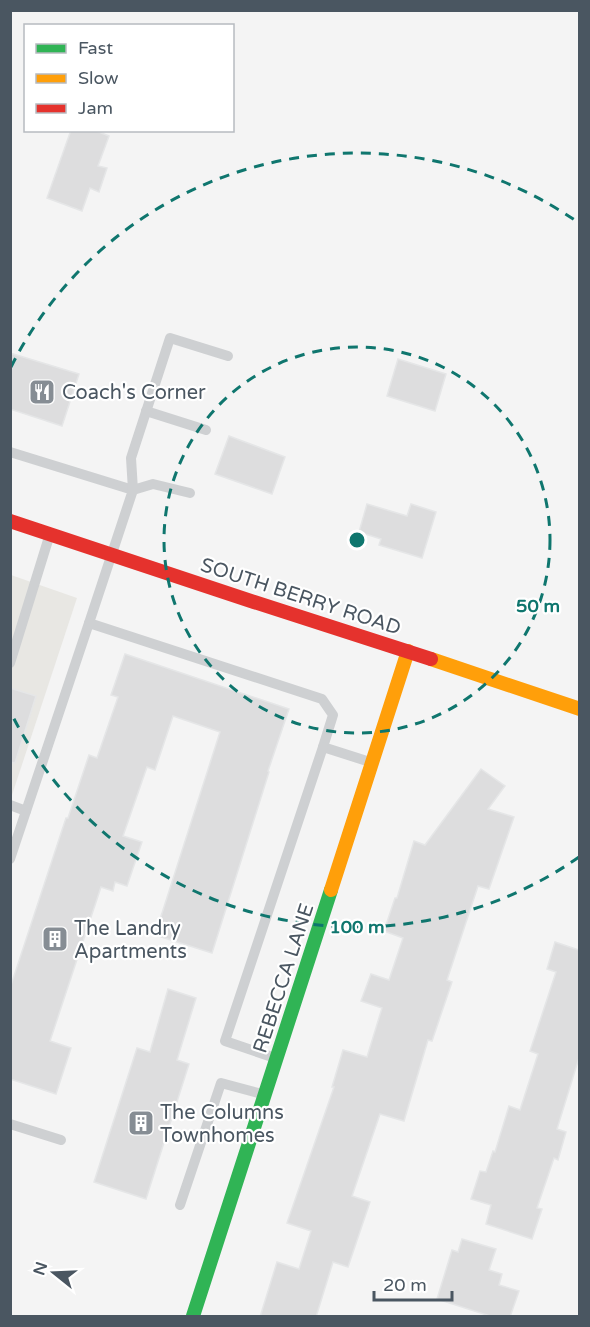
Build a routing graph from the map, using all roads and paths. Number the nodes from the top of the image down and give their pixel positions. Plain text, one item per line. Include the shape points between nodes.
1 (228, 356) dead end
2 (146, 411) junction
3 (206, 430) dead end
4 (10, 452) edge
5 (133, 490) junction
6 (190, 493) dead end
7 (10, 521) edge
8 (50, 534) junction
9 (112, 555) junction
10 (89, 623) junction
11 (408, 651) junction
12 (10, 663) edge
13 (579, 709) edge
14 (323, 747) junction
15 (373, 763) junction
16 (10, 806) edge
17 (26, 811) junction
18 (10, 859) edge
19 (277, 1058) junction
20 (265, 1095) junction
21 (10, 1124) edge
22 (61, 1140) dead end
23 (180, 1205) dead end
24 (193, 1317) edge

1 - 2 lane via 171,338
2 - 3 lane
2 - 5 lane via 131,458
4 - 5 lane
5 - 6 lane via 153,484
5 - 9 lane
7 - 8 street, SOUTH BERRY ROAD
8 - 9 street, SOUTH BERRY ROAD
8 - 12 lane
9 - 10 lane
9 - 11 street, SOUTH BERRY ROAD
10 - 14 lane via 322,699 333,715
10 - 17 lane
11 - 13 street, SOUTH BERRY ROAD
11 - 15 street, REBECCA LANE
14 - 15 lane
14 - 19 lane via 225,1041
15 - 19 street, REBECCA LANE
16 - 17 lane
17 - 18 lane
19 - 20 street, REBECCA LANE
20 - 23 lane via 221,1083
20 - 24 street, REBECCA LANE
21 - 22 lane

